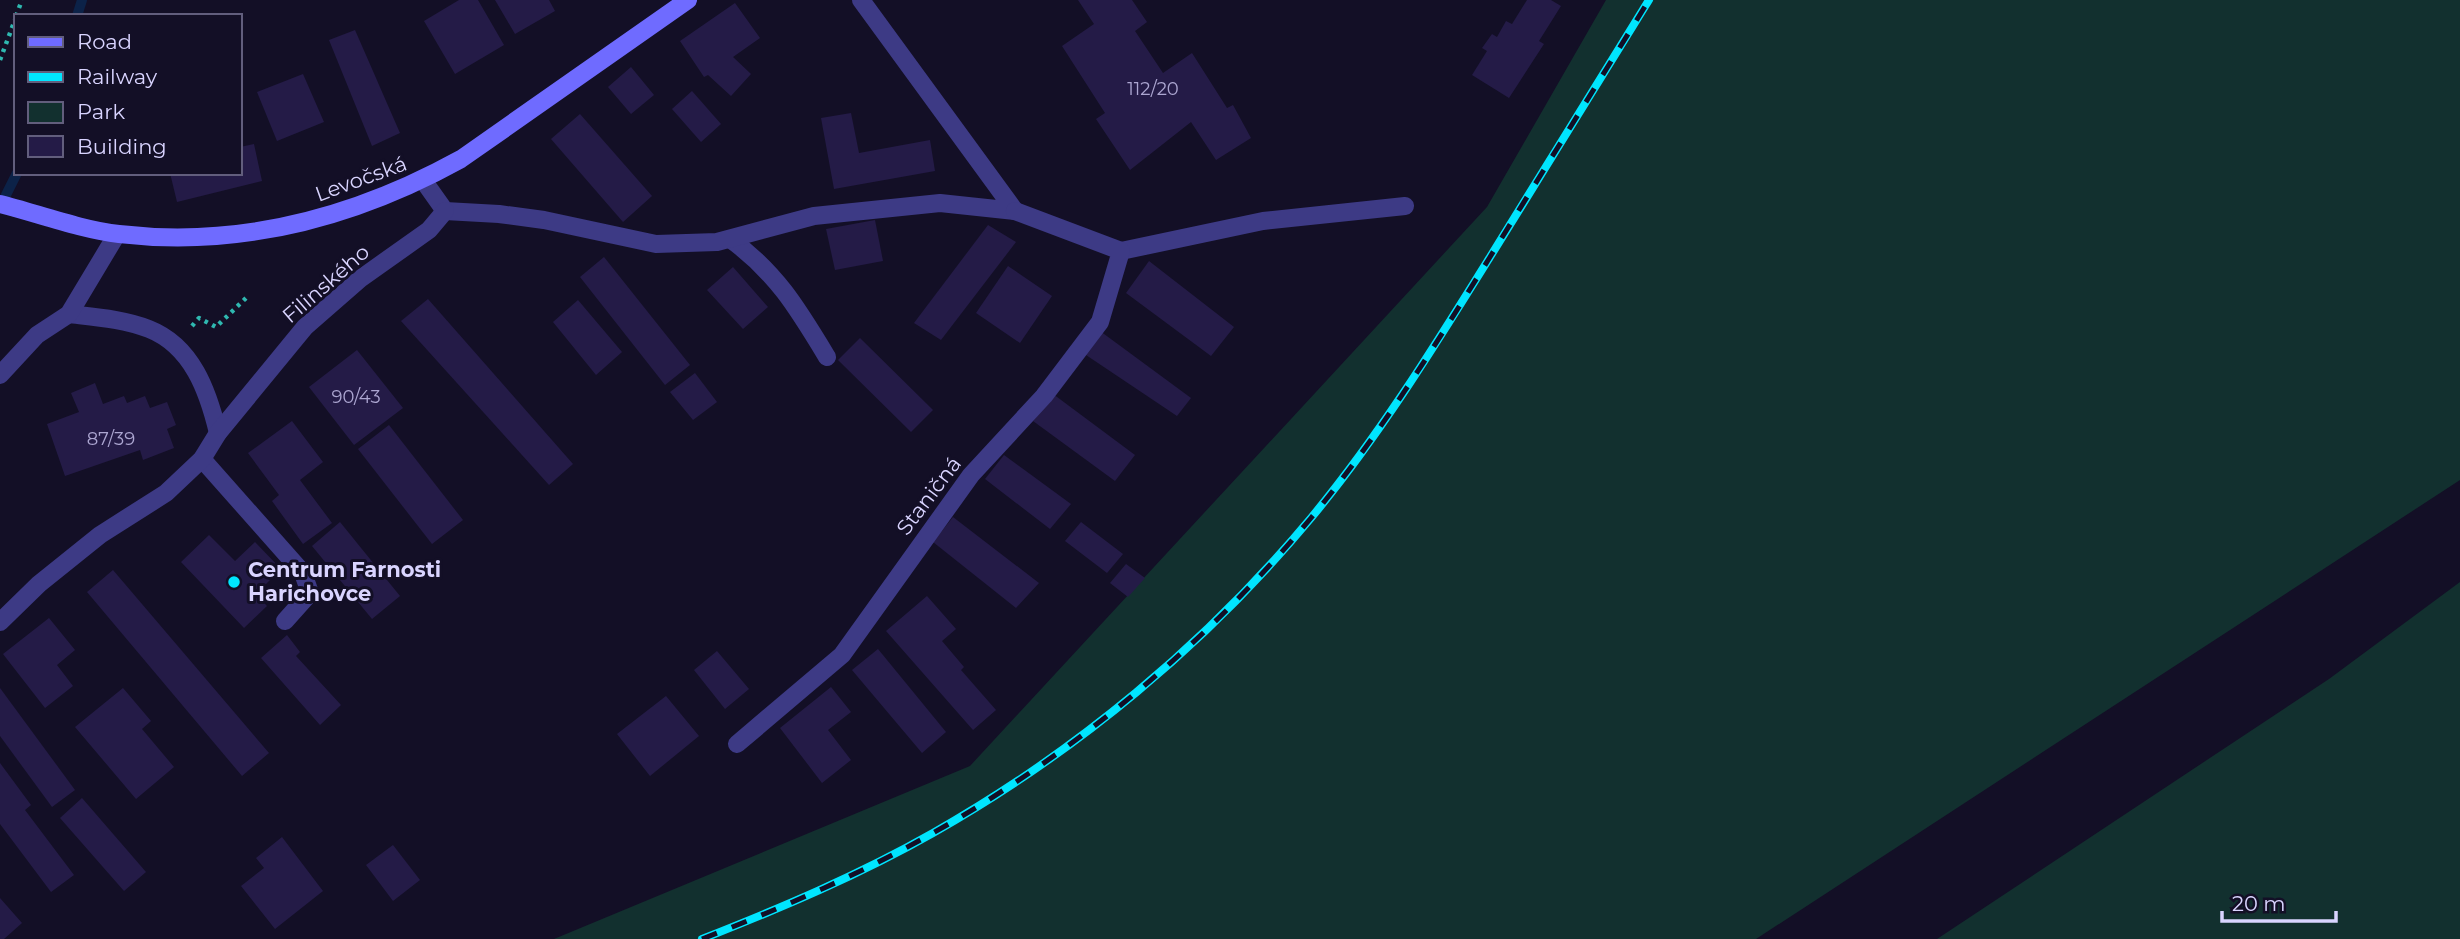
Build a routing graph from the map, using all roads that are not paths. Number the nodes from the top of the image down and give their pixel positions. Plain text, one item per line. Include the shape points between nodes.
1 (688, 0) edge
2 (861, 0) edge
3 (423, 180) junction
4 (0, 204) edge
5 (1405, 206) dead end
6 (445, 211) junction
7 (1016, 211) junction
8 (117, 234) junction
9 (730, 239) junction
10 (1121, 251) junction
11 (69, 314) junction
12 (827, 357) dead end
13 (0, 375) edge
14 (218, 433) junction
15 (202, 459) junction
16 (285, 621) dead end
17 (0, 622) edge
18 (737, 744) dead end

1 - 3 main road, Levočská via 493,139
2 - 7 street
3 - 6 street
3 - 8 main road, Levočská via 369,203 270,229 220,235
4 - 8 main road, Levočská
5 - 10 street via 1263,221
6 - 9 street via 544,219 656,244
6 - 14 street, Filinského via 429,230 360,279 305,327
7 - 9 street via 927,204 814,216
7 - 10 street
8 - 11 street
9 - 12 street via 754,256 791,298
10 - 18 street, Staničná via 1100,322 1044,396 971,475 842,655
11 - 13 street via 37,335
11 - 14 street via 149,329 175,345 201,378
14 - 15 street, Filinského
15 - 16 street via 303,573 310,593
15 - 17 street, Filinského via 166,493 49,575

